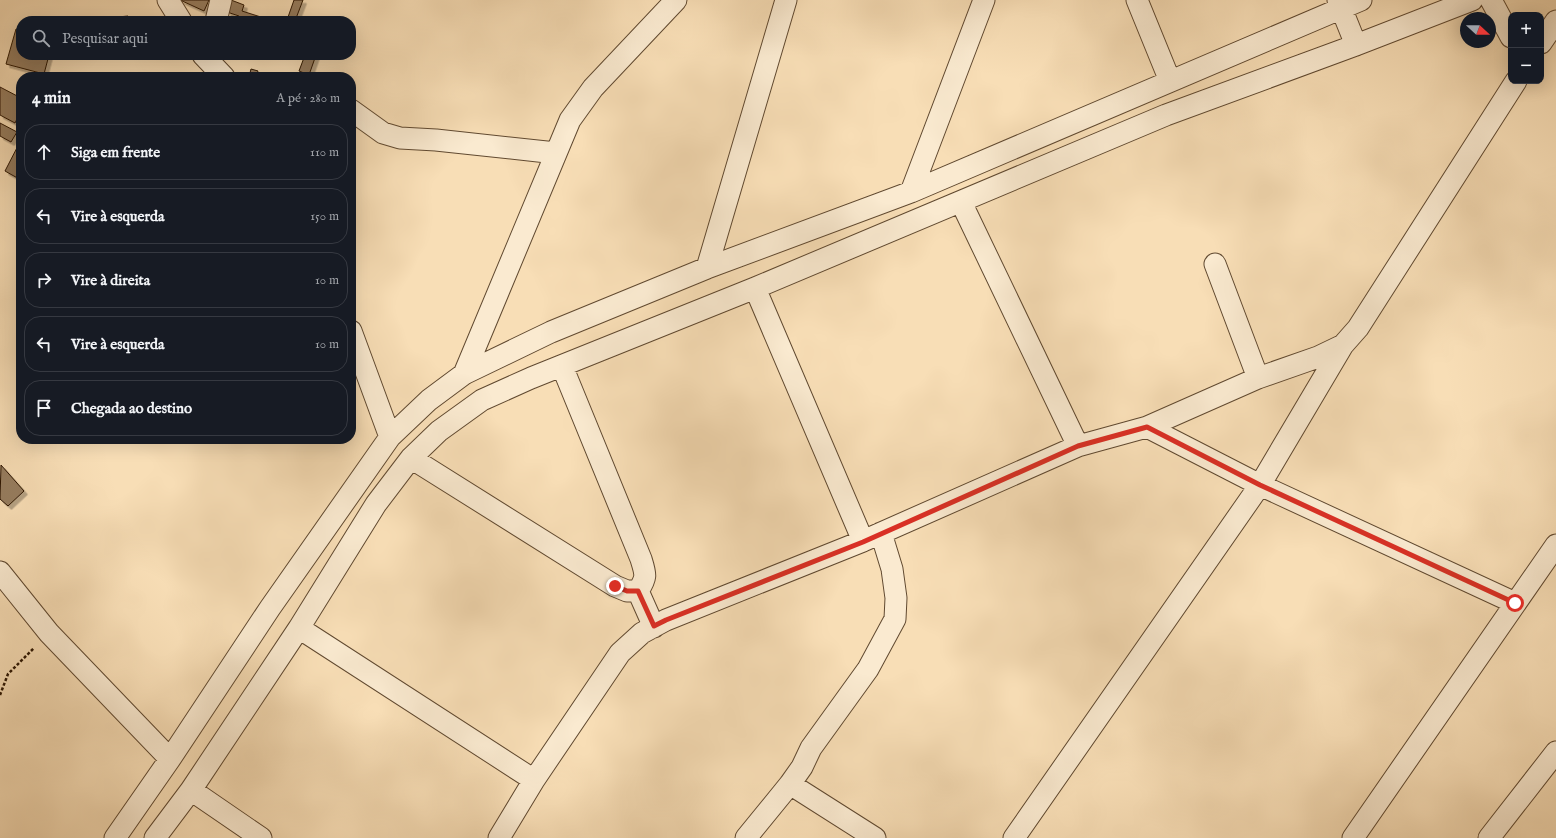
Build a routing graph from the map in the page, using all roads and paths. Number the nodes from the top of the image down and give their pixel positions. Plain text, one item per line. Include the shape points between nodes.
1 (168, 0) edge
2 (221, 0) edge
3 (676, 0) edge
4 (786, 0) edge
5 (984, 0) edge
6 (1137, 0) edge
7 (1361, 0) edge
8 (1472, 0) edge
9 (1491, 0) edge
10 (1340, 4) edge
11 (178, 16) edge
12 (217, 16) edge
13 (1556, 21) edge
14 (1508, 31) edge
15 (1544, 39) edge
16 (1356, 45) junction
17 (209, 60) edge
18 (219, 72) edge
19 (1170, 81) junction
20 (1514, 84) edge
21 (356, 114) edge
22 (556, 153) junction
23 (912, 192) junction
24 (961, 202) junction
25 (1215, 264) dead end
26 (707, 268) junction
27 (755, 288) junction
28 (356, 345) edge
29 (1343, 345) junction
30 (562, 366) junction
31 (464, 374) junction
32 (1258, 378) junction
33 (1147, 427) junction
34 (390, 437) junction
35 (1078, 446) junction
36 (412, 458) junction
37 (1260, 485) junction
38 (872, 537) junction
39 (1556, 545) edge
40 (0, 572) edge
41 (638, 591) junction
42 (1515, 603) junction
43 (654, 626) junction
44 (299, 628) junction
45 (49, 633) junction
46 (0, 695) edge
47 (1556, 752) edge
48 (170, 759) junction
49 (534, 780) junction
50 (790, 784) junction
51 (191, 790) junction
52 (115, 838) edge
53 (155, 838) edge
54 (261, 838) edge
55 (499, 838) edge
56 (746, 838) edge
57 (875, 838) edge
58 (1014, 838) edge
59 (1353, 838) edge
60 (1490, 838) edge

1 - 11 street
2 - 12 street
3 - 22 street via 592,88 570,120
4 - 26 street
5 - 23 street
6 - 19 street
7 - 10 street
8 - 16 street
9 - 14 street
10 - 16 street
10 - 19 street
13 - 15 street
16 - 24 street via 1166,115
17 - 18 street
19 - 23 street
20 - 29 street via 1358,328
21 - 22 street via 383,133 400,138
22 - 31 street
23 - 26 street
24 - 27 street
24 - 35 street
25 - 32 street
26 - 31 street via 551,332
27 - 30 street
27 - 38 street
28 - 34 street
29 - 32 street via 1318,357
29 - 37 street
30 - 36 street via 482,400 439,431
30 - 41 street via 642,559 645,580
31 - 34 street via 429,400
32 - 33 street
33 - 35 street
33 - 37 street
34 - 48 street via 270,608
35 - 38 street
36 - 41 street via 615,586 627,591
36 - 44 street via 376,504
37 - 42 street
37 - 58 street
38 - 43 street
38 - 50 street via 892,570 896,598 895,619 868,669 811,748
39 - 42 street
40 - 45 street
41 - 43 street
42 - 59 street
43 - 49 street via 620,653
44 - 49 street
44 - 51 street
45 - 46 path via 8,674
45 - 48 street
47 - 60 street
48 - 52 street
49 - 55 street
50 - 56 street
50 - 57 street
51 - 53 street
51 - 54 street

